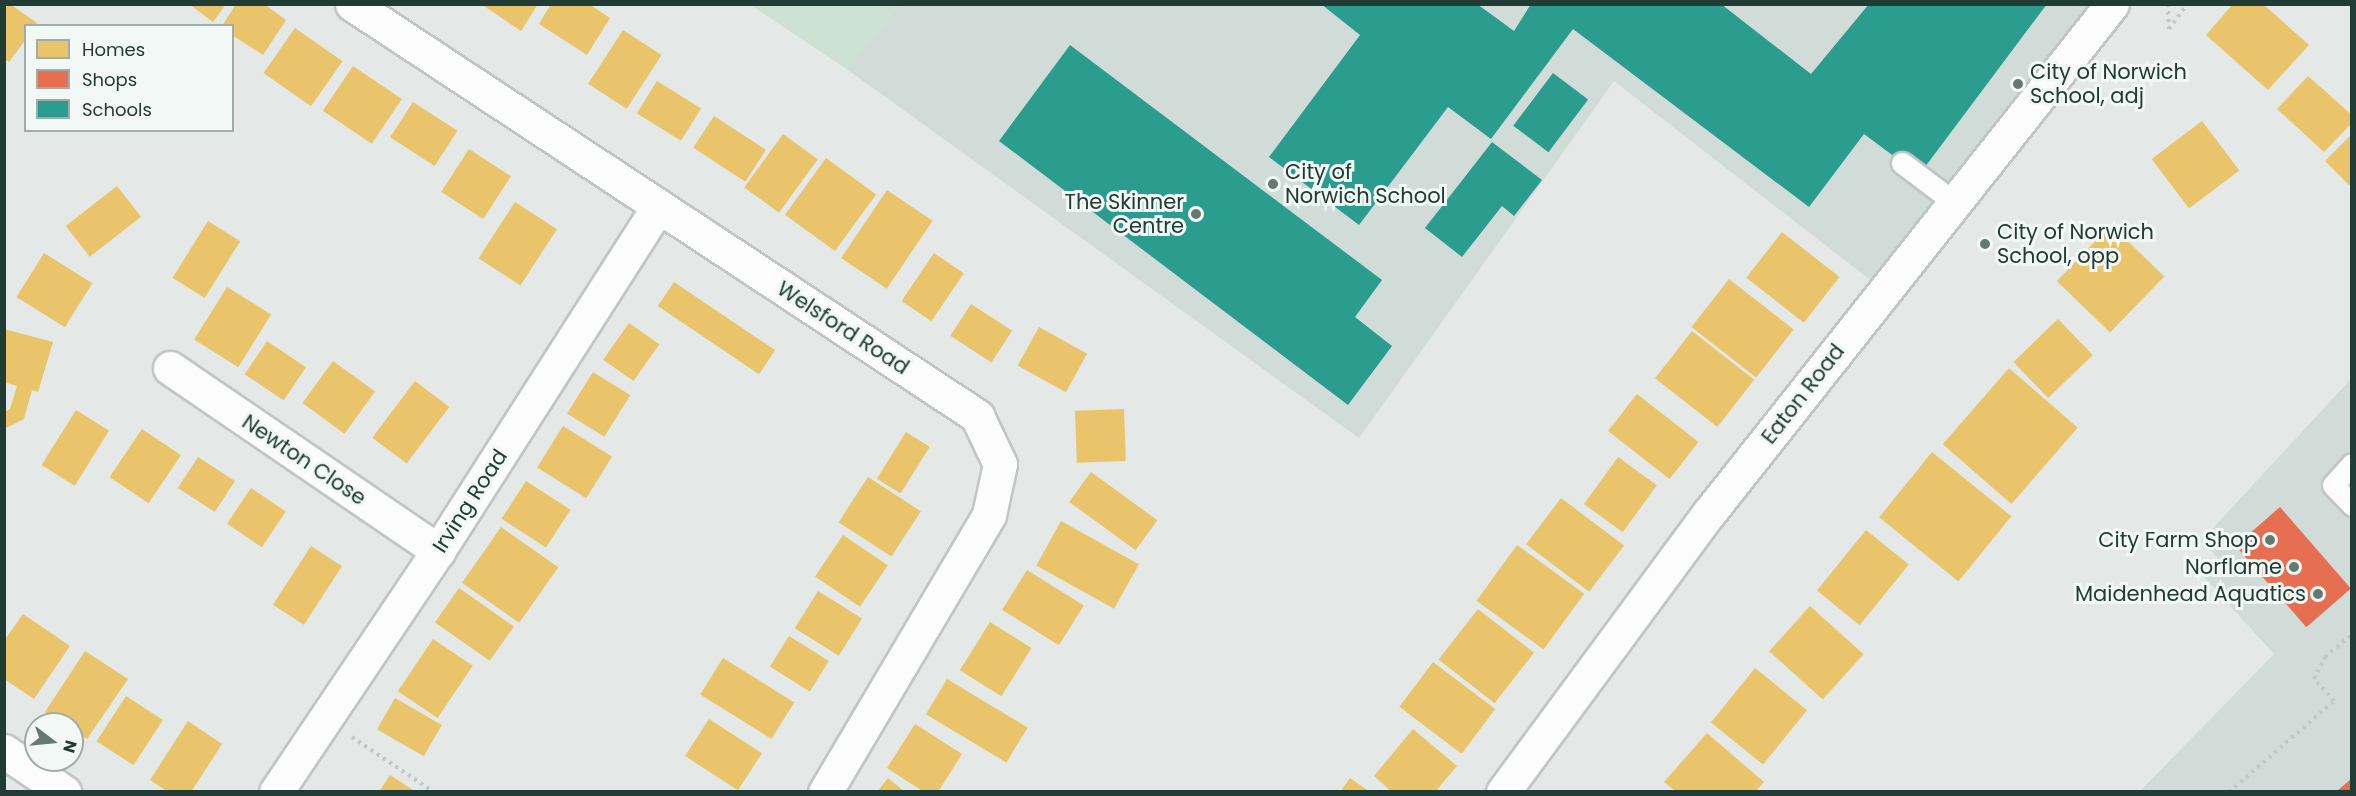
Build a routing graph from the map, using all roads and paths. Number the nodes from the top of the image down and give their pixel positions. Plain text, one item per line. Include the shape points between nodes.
1 (352, 4) edge
2 (2112, 4) edge
3 (2168, 4) edge
4 (2187, 4) edge
5 (1902, 163) dead end
6 (1954, 202) junction
7 (658, 207) junction
8 (170, 368) dead end
9 (2352, 464) edge
10 (2352, 505) edge
11 (438, 551) junction
12 (2352, 634) edge
13 (327, 718) junction
14 (4, 751) edge
15 (63, 792) edge
16 (276, 792) edge
17 (434, 792) edge
18 (825, 792) edge
19 (1503, 792) edge
20 (2229, 792) edge

1 - 7 street, Welsford Road
2 - 6 street, Eaton Road
3 - 4 path via 2169,29
5 - 6 lane
6 - 19 street, Eaton Road via 1709,513
7 - 11 street, Irving Road
7 - 18 street, Welsford Road via 977,416 999,464 989,515
8 - 11 street, Newton Close
9 - 10 lane via 2333,485
11 - 13 street, Irving Road
12 - 20 path via 2325,657 2314,679 2334,701
13 - 16 street, Irving Road
13 - 17 path
14 - 15 street

